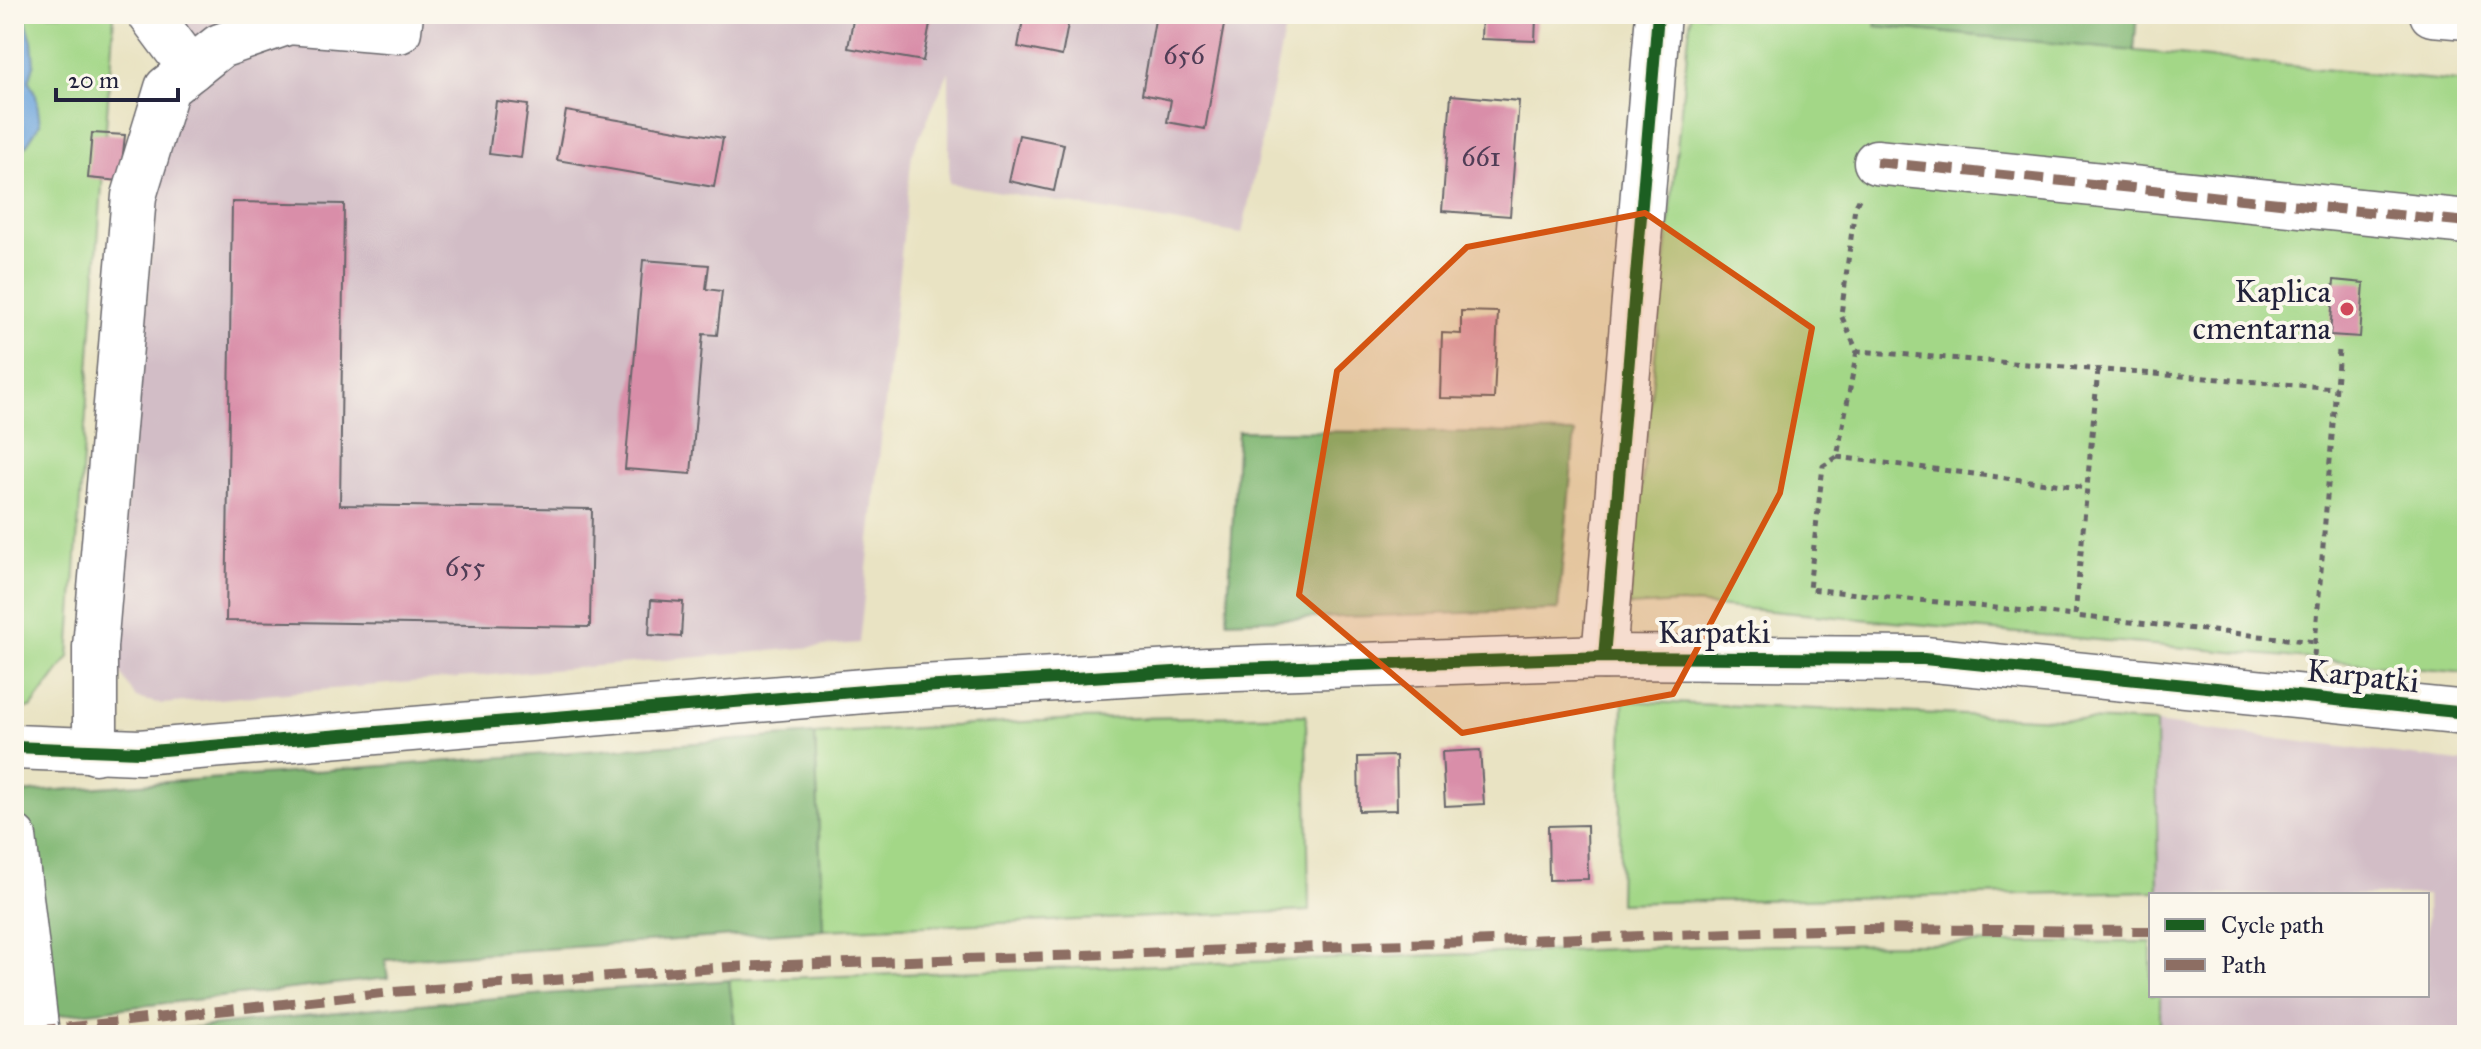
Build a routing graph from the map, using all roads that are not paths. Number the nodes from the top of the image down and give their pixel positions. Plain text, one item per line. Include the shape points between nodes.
1 (150, 14) edge
2 (401, 14) edge
3 (1658, 14) edge
4 (2432, 14) edge
5 (2467, 17) edge
6 (191, 69) junction
7 (1876, 162) road end
8 (2467, 222) edge
9 (1604, 657) junction
10 (2467, 713) edge
11 (14, 747) edge
12 (95, 752) junction
13 (14, 837) edge
14 (37, 1035) edge

1 - 6 street
2 - 6 street via 399,31 289,22 220,46
3 - 9 street
4 - 5 street
6 - 12 street via 167,88 134,196 95,647
7 - 8 street
9 - 10 street, Karpatki via 1924,659
9 - 12 street, Karpatki via 1207,670 888,689
11 - 12 street, Karpatki
13 - 14 street

